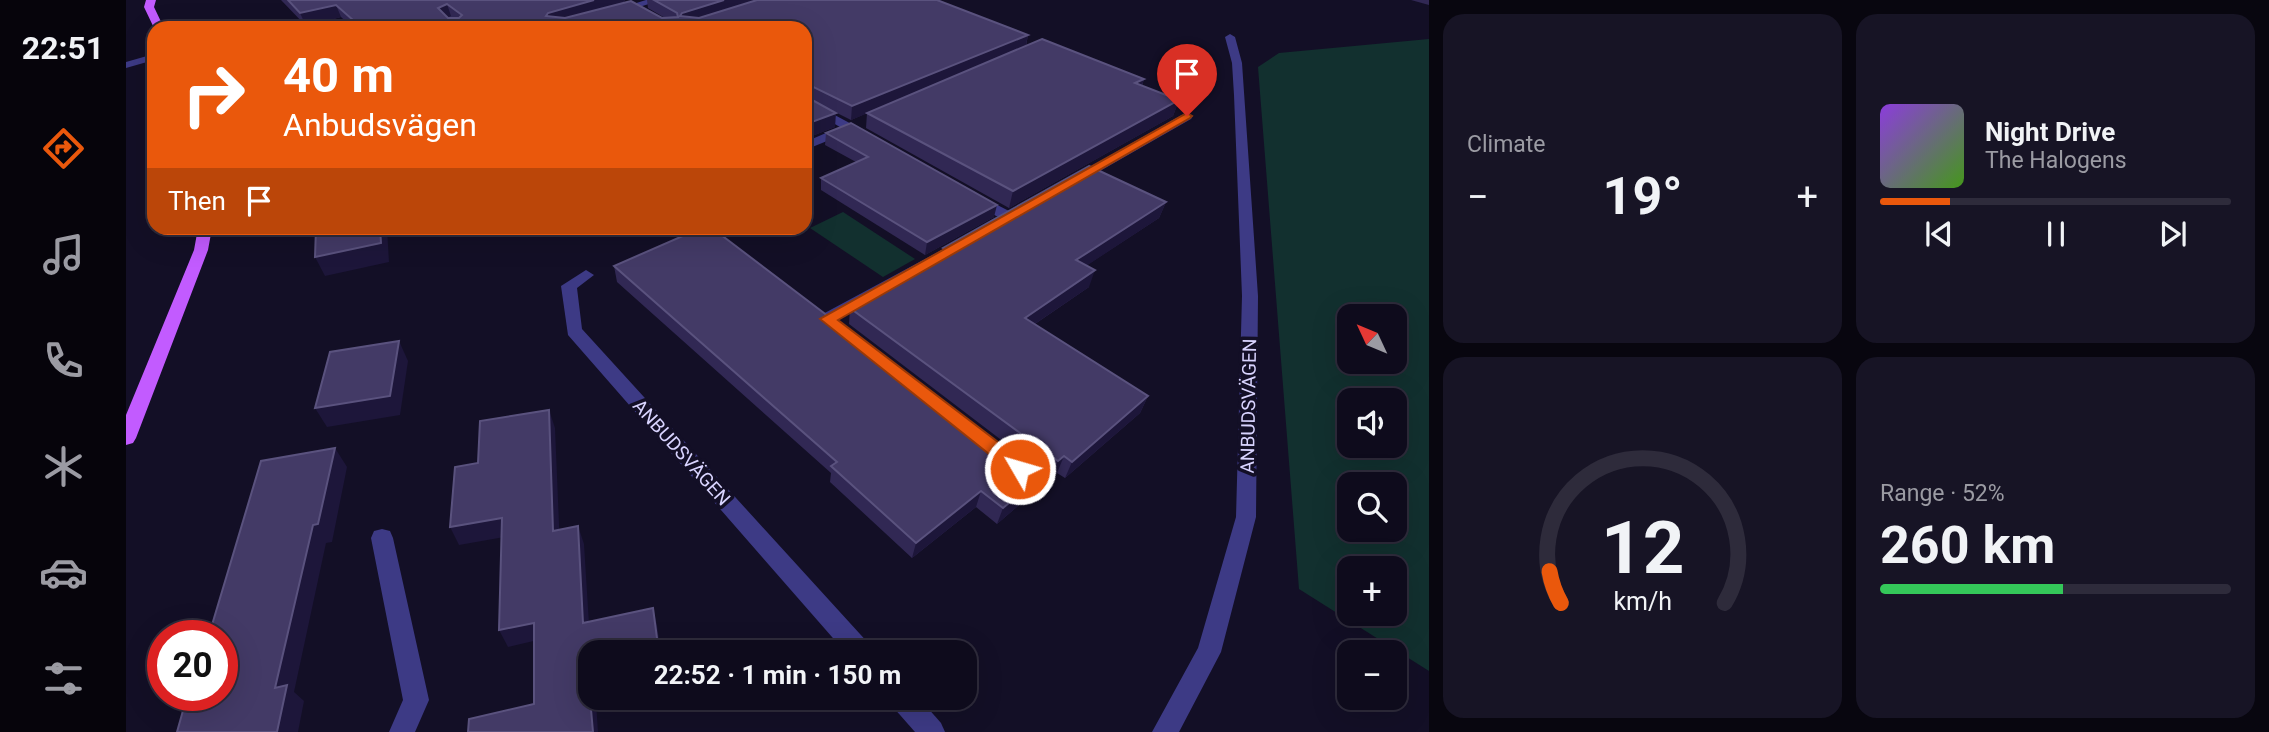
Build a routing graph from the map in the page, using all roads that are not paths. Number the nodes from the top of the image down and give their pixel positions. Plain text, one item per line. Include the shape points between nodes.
1 (151, 0) edge
2 (622, 0) edge
3 (657, 0) edge
4 (638, 9) junction
5 (607, 14) edge
6 (156, 21) edge
7 (1230, 37) dead end
8 (147, 59) edge
9 (126, 65) edge
10 (812, 105) edge
11 (1187, 116) dead end
12 (856, 125) junction
13 (812, 143) edge
14 (884, 147) edge
15 (1057, 190) edge
16 (964, 191) edge
17 (1033, 203) edge
18 (204, 235) edge
19 (961, 244) edge
20 (586, 275) dead end
21 (860, 344) edge
22 (126, 438) edge
23 (1010, 460) edge
24 (1042, 485) edge
25 (382, 538) dead end
26 (850, 640) edge
27 (913, 710) edge
28 (402, 732) edge
29 (932, 732) edge
30 (1165, 732) edge

1 - 6 main road
2 - 4 street
3 - 4 street
4 - 5 street
7 - 30 street, ANBUDSVÄGEN via 1237,63 1250,296 1246,517 1209,652
8 - 9 street
10 - 12 street
11 - 15 street
12 - 13 street
12 - 14 street
16 - 17 street via 1003,220
18 - 22 main road
19 - 21 street via 822,315
20 - 26 street, ANBUDSVÄGEN via 569,286 574,331
23 - 24 street
25 - 28 street via 416,700
27 - 29 street

